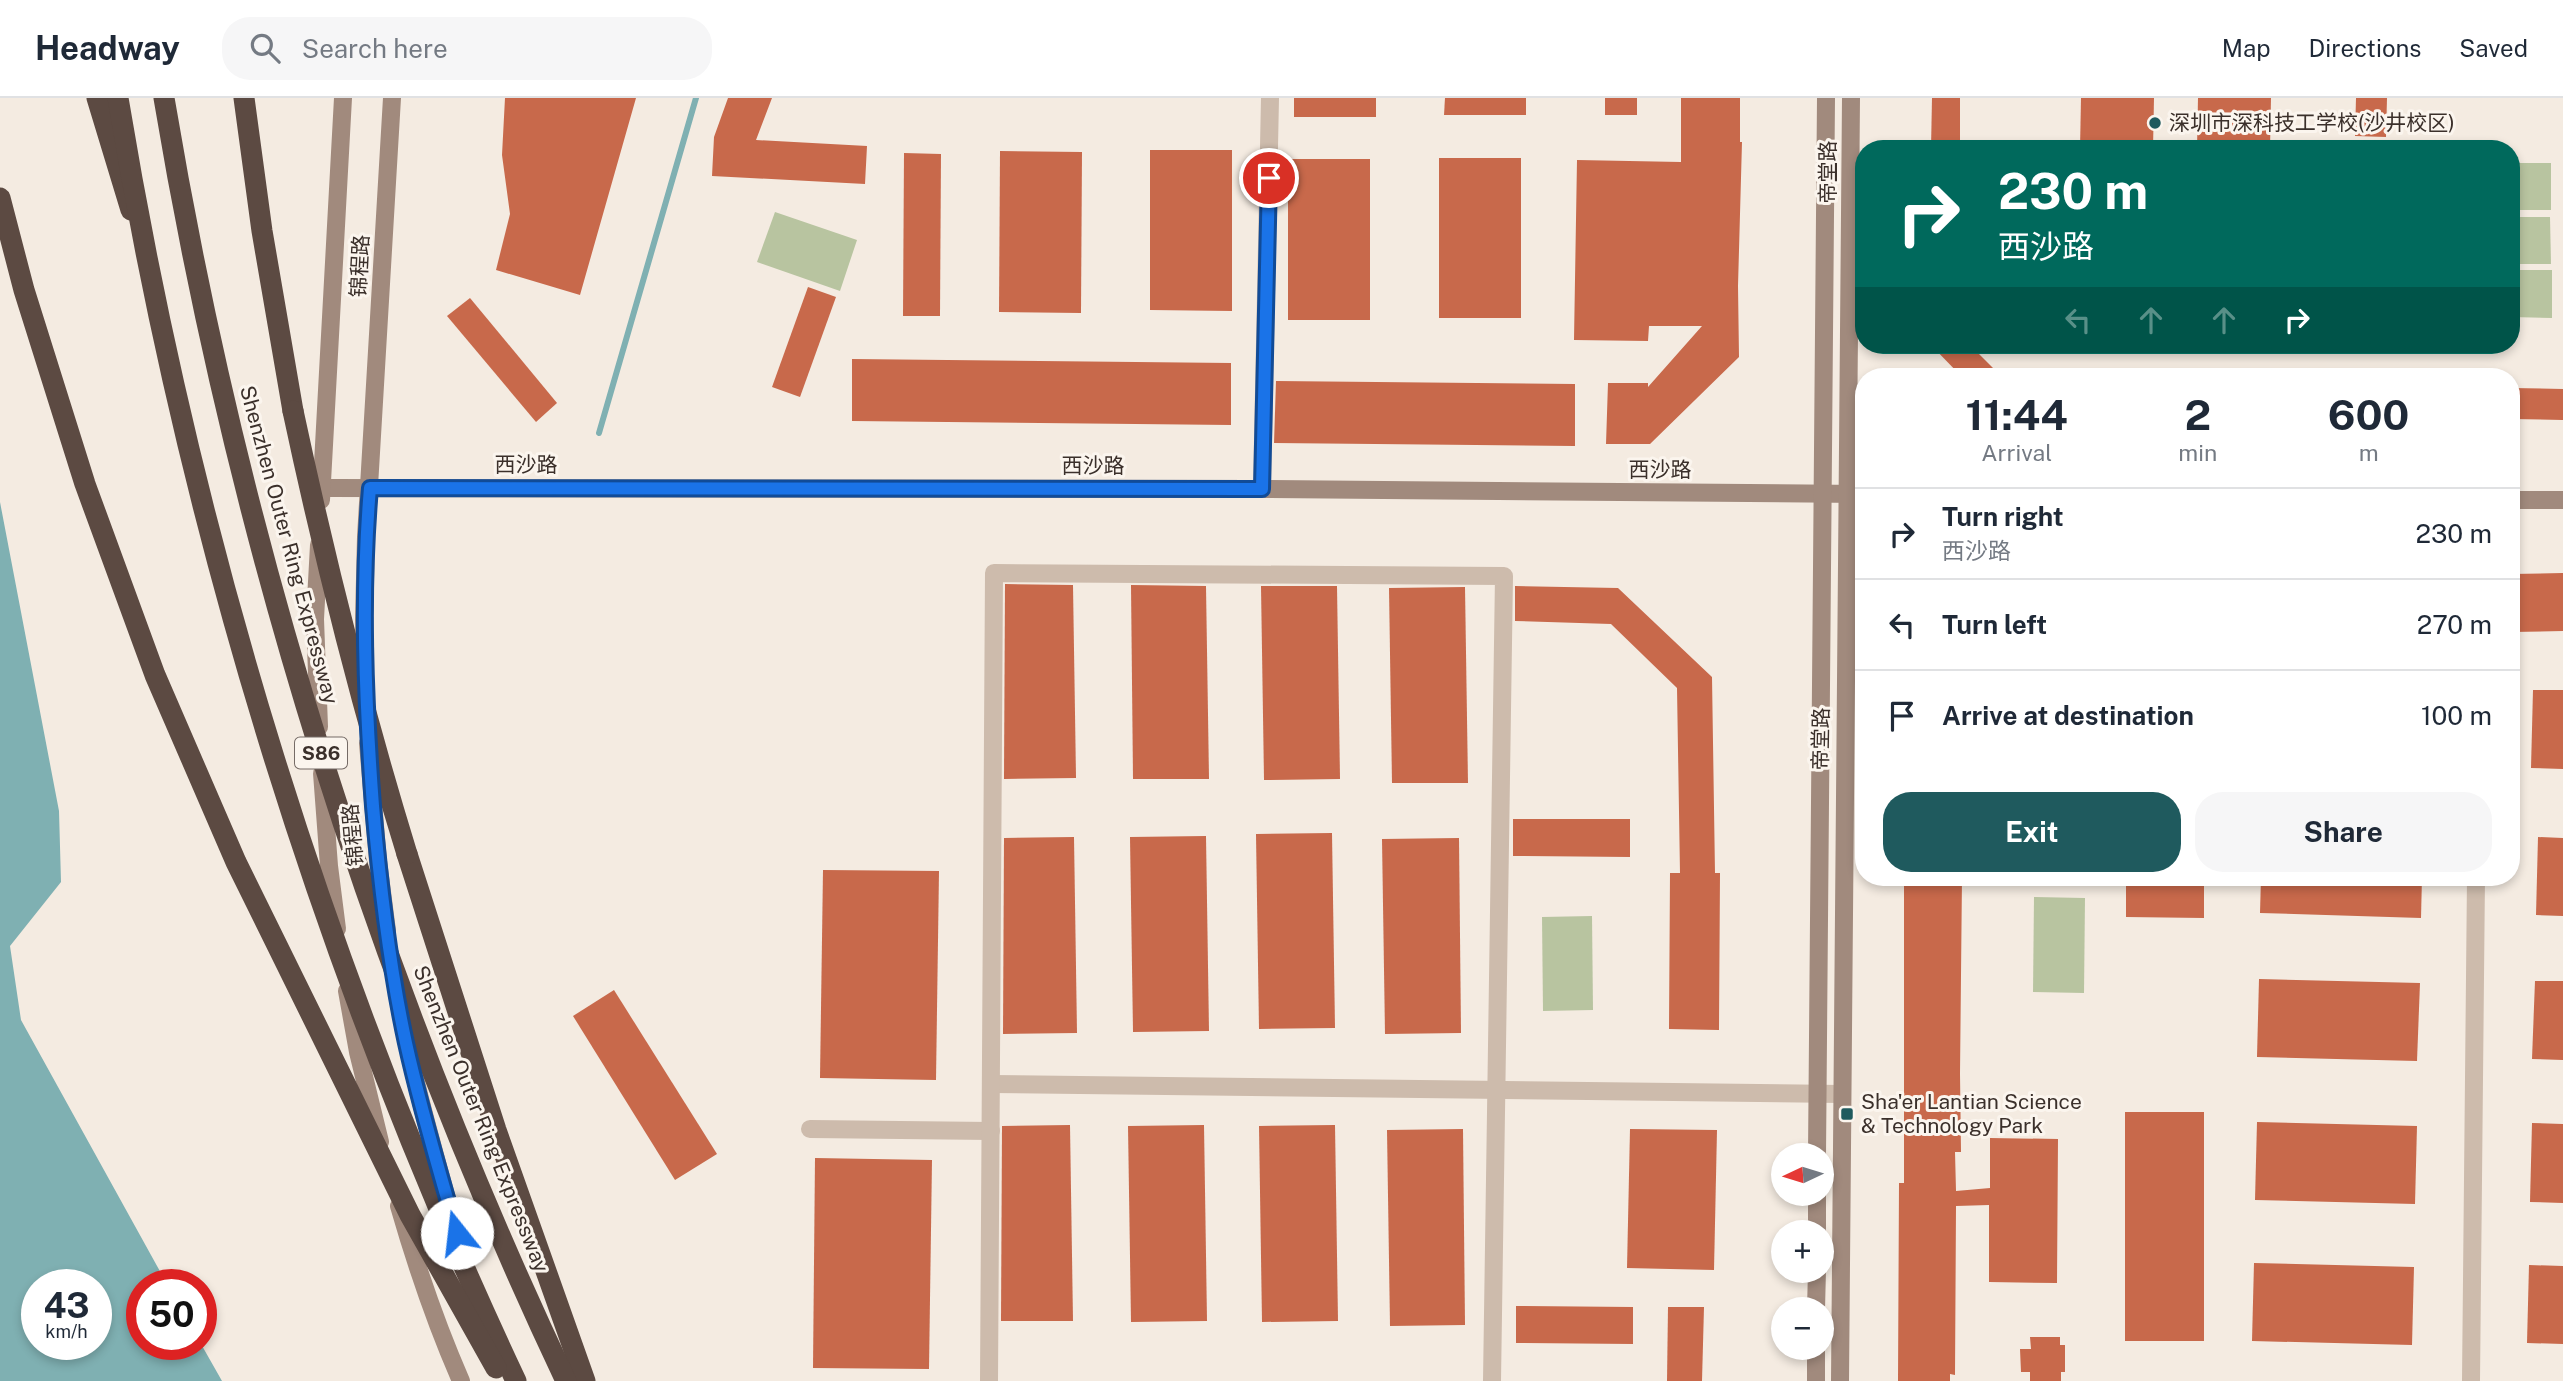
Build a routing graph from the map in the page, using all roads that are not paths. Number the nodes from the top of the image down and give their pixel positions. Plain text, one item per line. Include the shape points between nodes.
1 (97, 98) edge
2 (118, 98) edge
3 (164, 98) edge
4 (244, 98) edge
5 (344, 98) edge
6 (392, 98) edge
7 (1270, 98) edge
8 (1826, 98) edge
9 (1851, 98) edge
10 (0, 198) edge
11 (153, 283) junction
12 (1855, 415) edge
13 (322, 488) junction
14 (370, 488) junction
15 (1262, 489) junction
16 (1821, 494) junction
17 (1855, 494) edge
18 (2520, 500) edge
19 (2563, 500) edge
20 (1855, 514) edge
21 (2476, 886) edge
22 (991, 1084) junction
23 (1496, 1090) junction
24 (1818, 1093) junction
25 (1842, 1094) junction
26 (810, 1129) dead end
27 (991, 1131) junction
28 (1817, 1143) edge
29 (1816, 1360) edge
30 (461, 1381) edge
31 (503, 1381) edge
32 (515, 1381) edge
33 (566, 1381) edge
34 (585, 1381) edge
35 (989, 1381) edge
36 (1492, 1381) edge
37 (1816, 1381) edge
38 (1840, 1381) edge
39 (2471, 1381) edge

1 - 11 highway, bridge
2 - 11 highway, S86, bridge
3 - 33 highway, Shenzhen Outer Ring Expressway / S86, bridge via 226,407 319,748 442,1095
4 - 34 highway, bridge via 293,411 355,679 451,993
5 - 13 street, 锦程路
6 - 14 street, 锦程路
7 - 15 street
8 - 16 street, 帝堂路
9 - 12 street, 帝堂路
10 - 31 highway, bridge via 85,484 155,675 236,862 410,1214
11 - 32 highway, S86, bridge via 212,537 314,880 399,1111
13 - 14 street, 西沙路
13 - 30 street, 锦程路 via 315,619 317,710 329,866 342,961 358,1052 384,1156 411,1248
14 - 15 street, 西沙路
14 - 32 street, 锦程路 via 364,620 366,708 389,954 427,1130 457,1233
15 - 16 street, 西沙路
16 - 17 street, 西沙路
16 - 24 street, 帝堂路
18 - 19 street
20 - 25 street, 帝堂路 via 1844,732
21 - 39 street
22 - 23 street
22 - 23 street via 994,573 1504,576
22 - 27 street
23 - 24 street
23 - 36 street
24 - 25 street
24 - 28 street, 帝堂路
25 - 38 street, 帝堂路
26 - 27 street
27 - 35 street
29 - 37 street

